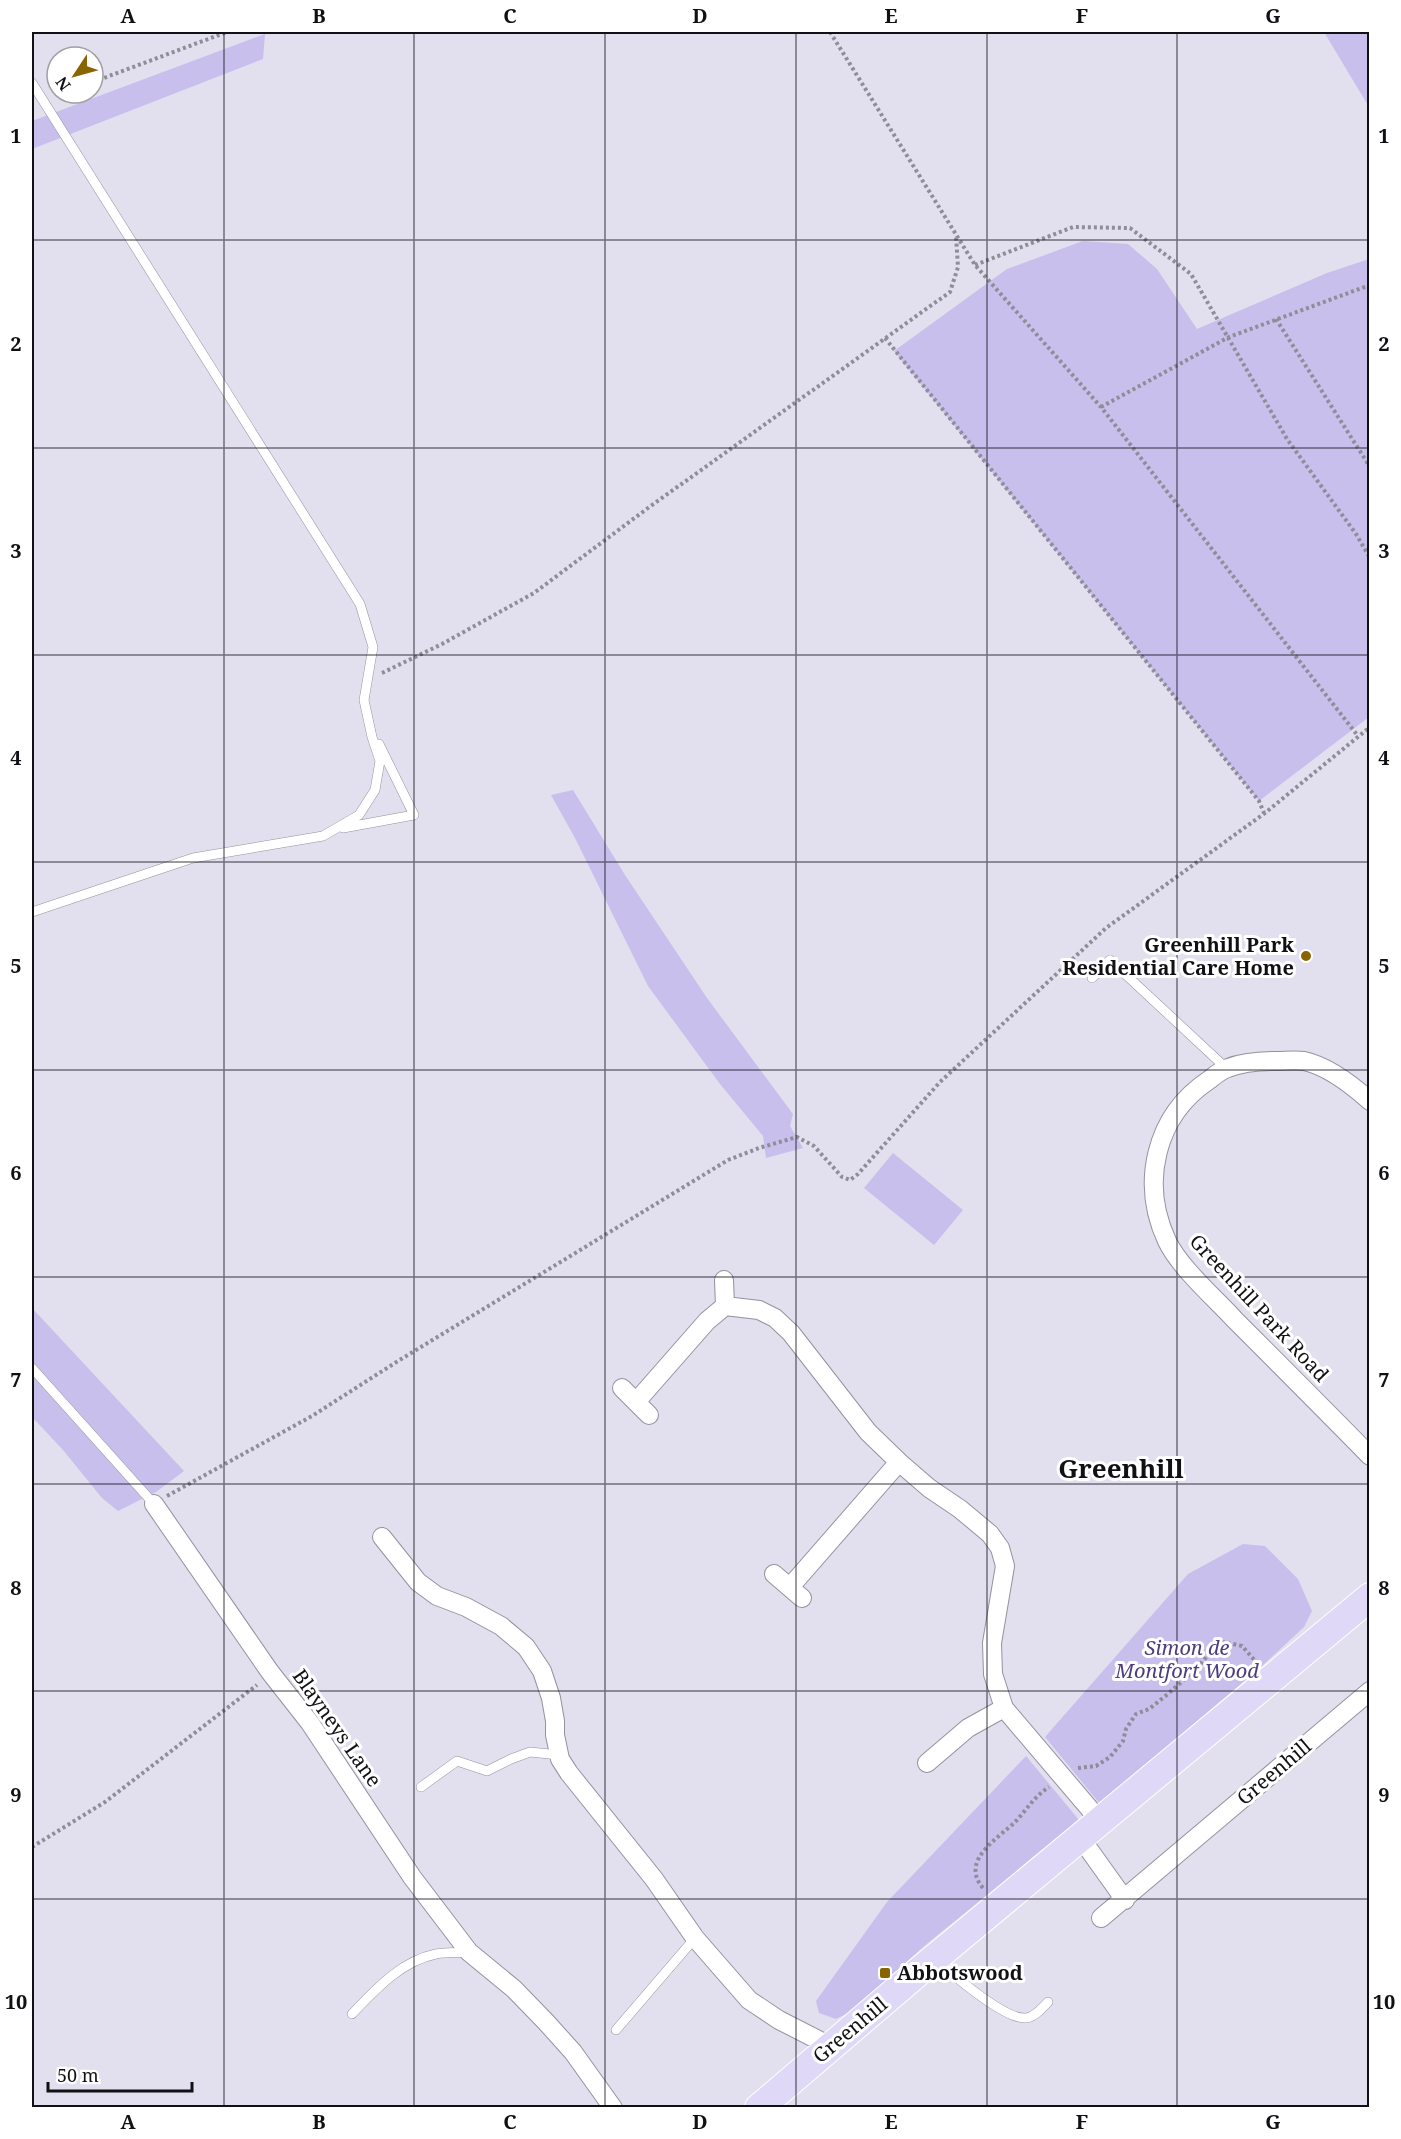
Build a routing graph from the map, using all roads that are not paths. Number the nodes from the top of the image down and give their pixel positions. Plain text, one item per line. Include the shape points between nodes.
1 (32, 83) edge
2 (43, 100) junction
3 (32, 104) edge
4 (369, 723) junction
5 (335, 829) junction
6 (32, 912) edge
7 (1092, 978) dead end
8 (1226, 1068) junction
9 (1367, 1094) edge
10 (724, 1280) dead end
11 (725, 1306) junction
12 (32, 1368) edge
13 (622, 1388) dead end
14 (1370, 1456) edge
15 (899, 1462) junction
16 (154, 1504) joint
17 (382, 1537) dead end
18 (774, 1574) dead end
19 (1370, 1597) edge
20 (1370, 1691) edge
21 (1004, 1708) junction
22 (560, 1755) junction
23 (927, 1763) dead end
24 (421, 1787) dead end
25 (1090, 1829) junction
26 (1125, 1900) junction
27 (1101, 1918) dead end
28 (695, 1938) junction
29 (469, 1952) junction
30 (935, 1958) junction
31 (1048, 2002) dead end
32 (352, 2014) dead end
33 (616, 2030) dead end
34 (830, 2046) junction
35 (613, 2108) edge
36 (759, 2108) edge

1 - 2 lane
2 - 3 lane
2 - 4 lane via 360,604 373,647 364,700
4 - 5 lane via 380,762 375,790 359,815
4 - 5 lane via 414,815
5 - 6 lane via 323,836 193,858
7 - 8 lane via 1110,960
8 - 9 street, Greenhill Park Road via 1257,1061 1303,1061
8 - 14 street, Greenhill Park Road via 1199,1086 1171,1118 1162,1136 1153,1184 1167,1242 1212,1296
10 - 11 street
11 - 13 street via 707,1321 643,1409
11 - 15 street via 759,1310 775,1318 868,1432
12 - 16 lane, Blayneys Lane
15 - 18 street via 796,1592
15 - 21 street via 990,1534 1000,1548 1005,1566 992,1643 993,1674
16 - 29 street, Blayneys Lane via 310,1723 412,1877
17 - 22 street via 418,1582 437,1596 501,1626 526,1647 545,1680
19 - 25 main road, Greenhill
20 - 26 street, Greenhill
21 - 23 street via 968,1728
21 - 25 street via 1063,1777
22 - 24 lane via 530,1752 487,1771 457,1761
22 - 28 street via 568,1773 654,1879
25 - 26 street
25 - 30 main road, Greenhill
26 - 27 street, Greenhill
28 - 33 lane
28 - 34 street via 749,2000
29 - 32 lane via 435,1954 406,1965
29 - 35 street, Blayneys Lane via 546,2022
30 - 31 lane via 973,1992 1017,2017 1034,2015
30 - 34 main road, Greenhill
34 - 36 main road, Greenhill

